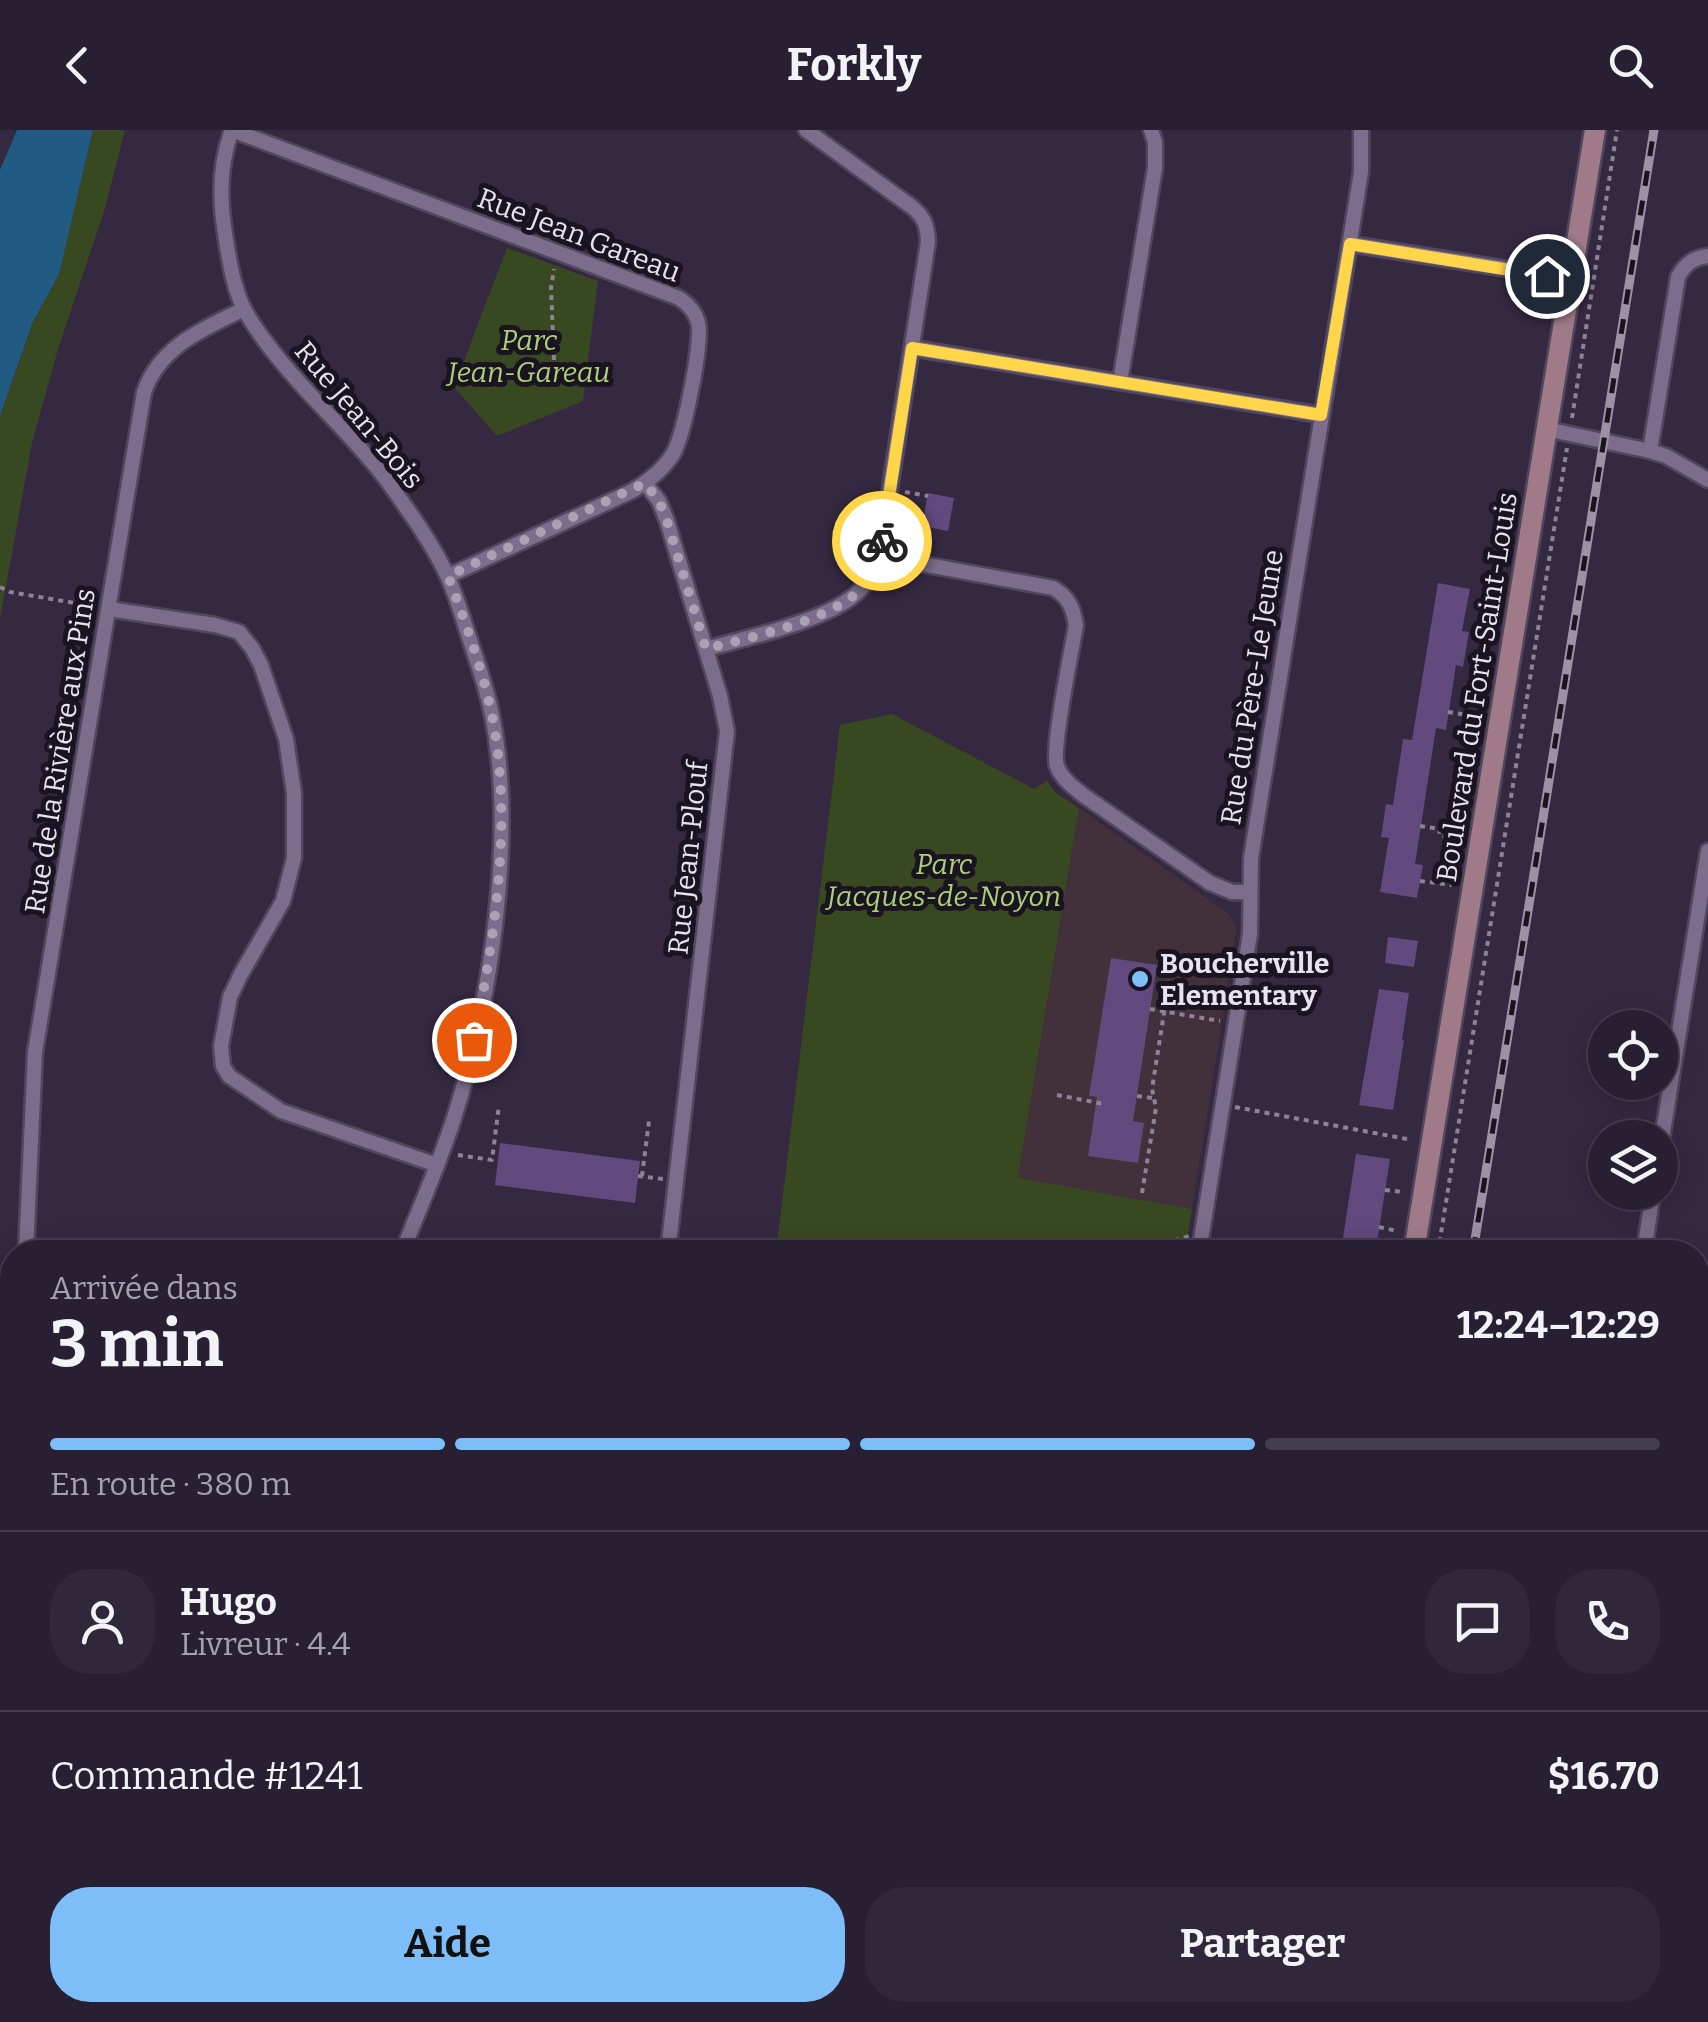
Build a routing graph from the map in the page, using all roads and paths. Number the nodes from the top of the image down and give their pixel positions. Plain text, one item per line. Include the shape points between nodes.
1 (232, 130) edge
2 (806, 130) edge
3 (1151, 130) edge
4 (1361, 130) edge
5 (1595, 130) edge
6 (1617, 130) edge
7 (1350, 244) junction
8 (1708, 256) edge
9 (554, 264) dead end
10 (1571, 279) junction
11 (244, 308) junction
12 (912, 348) junction
13 (554, 360) dead end
14 (1120, 382) junction
15 (1573, 412) dead end
16 (1321, 415) junction
17 (1546, 429) junction
18 (1650, 450) junction
19 (1566, 460) dead end
20 (1708, 480) edge
21 (645, 483) junction
22 (900, 491) dead end
23 (928, 496) dead end
24 (878, 556) junction
25 (448, 576) junction
26 (0, 588) edge
27 (103, 608) junction
28 (706, 649) junction
29 (1448, 712) dead end
30 (1480, 717) dead end
31 (1420, 826) dead end
32 (1462, 826) dead end
33 (1440, 829) junction
34 (1460, 839) dead end
35 (1708, 851) edge
36 (1420, 881) dead end
37 (1452, 885) dead end
38 (1249, 892) junction
39 (1156, 972) dead end
40 (1150, 1009) dead end
41 (1164, 1012) junction
42 (1224, 1022) dead end
43 (1057, 1096) dead end
44 (1137, 1096) dead end
45 (1154, 1098) junction
46 (1104, 1104) dead end
47 (499, 1105) dead end
48 (1235, 1108) dead end
49 (1665, 1120) edge
50 (649, 1121) dead end
51 (1412, 1140) dead end
52 (453, 1154) dead end
53 (437, 1164) junction
54 (664, 1179) dead end
55 (1385, 1190) dead end
56 (1403, 1192) dead end
57 (1142, 1193) dead end
58 (1650, 1210) edge
59 (1379, 1228) dead end
60 (1397, 1230) dead end
61 (1190, 1235) dead end
62 (26, 1240) edge
63 (407, 1240) edge
64 (669, 1240) edge
65 (1174, 1240) edge
66 (1200, 1240) edge
67 (1416, 1240) edge
68 (1440, 1240) edge
69 (1646, 1240) edge

1 - 11 street, Rue Jean-Bois via 220,192
1 - 21 street, Rue Jean Gareau via 686,303 700,335 682,432 670,459
2 - 12 street via 912,206 927,224
3 - 14 street via 1156,168
4 - 7 street, Rue du Père-Le Jeune
5 - 10 street, Boulevard du Fort-Saint-Louis
6 - 15 path
7 - 10 street
7 - 16 street, Rue du Père-Le Jeune
8 - 18 street via 1684,266 1678,277
9 - 13 path
10 - 17 street, Boulevard du Fort-Saint-Louis
11 - 25 street, Rue Jean-Bois via 287,370 366,453
11 - 27 street, Rue de la Rivière aux Pins via 192,335 148,379
12 - 14 street
12 - 24 street
14 - 16 street
16 - 38 street, Rue du Père-Le Jeune
17 - 18 street
17 - 67 street, Boulevard du Fort-Saint-Louis
18 - 20 street
19 - 68 path, Boulevard du Fort-Saint-Louis
21 - 25 street, Rue Jean Gareau
21 - 28 street, Rue Jean-Plouf via 667,521
22 - 23 path
24 - 28 street via 862,588 834,608
24 - 38 street via 1063,594 1076,625 1057,768 1082,795 1210,883
25 - 53 street, Rue Jean-Bois via 492,715 501,836 481,1008
26 - 27 path
27 - 53 street via 238,632 261,666 280,718 294,793 294,858 283,901 230,997 220,1046 229,1076 281,1110
27 - 62 street, Rue de la Rivière aux Pins via 35,1052
28 - 64 street, Rue Jean-Plouf via 726,746
29 - 30 path
31 - 33 path
32 - 33 path via 1441,822
33 - 34 path via 1439,835
35 - 49 street
36 - 37 path
38 - 66 street, Rue du Père-Le Jeune via 1252,920
39 - 41 path via 1170,975
40 - 41 path
41 - 42 path
41 - 45 path
43 - 46 path
44 - 45 path
45 - 57 path
47 - 52 path via 495,1160
48 - 51 path
50 - 54 path via 640,1176
53 - 63 street, Rue Jean-Bois
55 - 56 path
58 - 69 street
59 - 60 path
61 - 65 path

